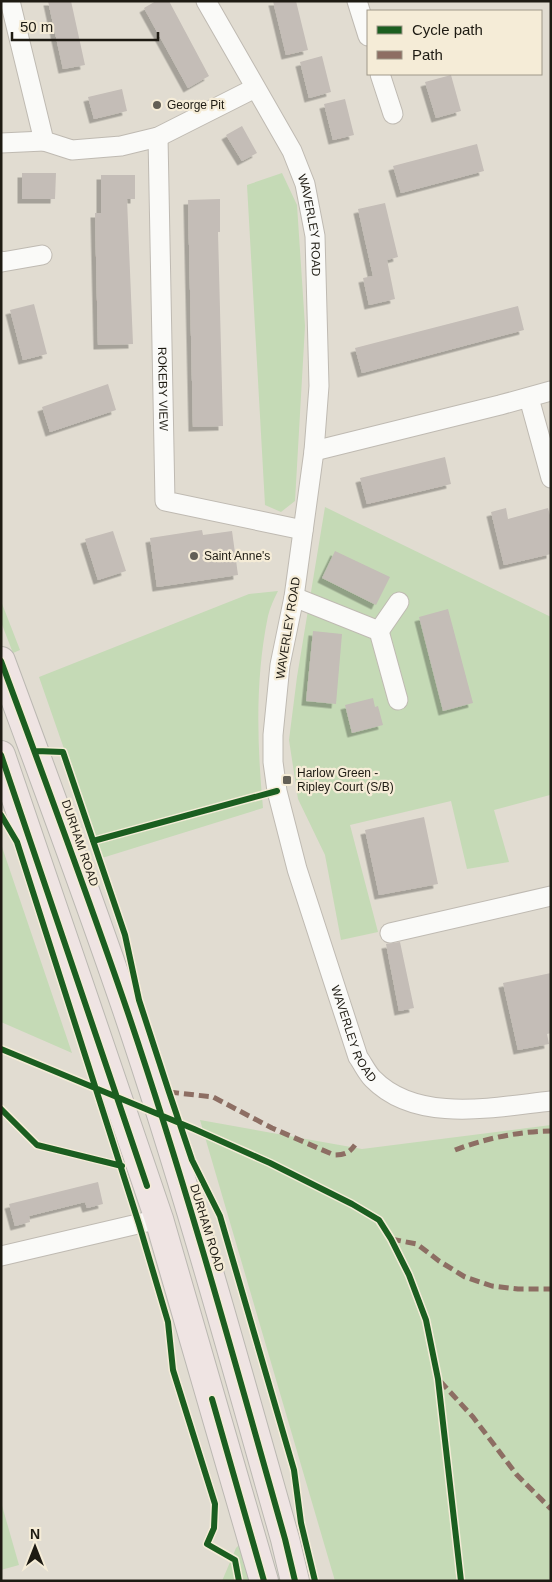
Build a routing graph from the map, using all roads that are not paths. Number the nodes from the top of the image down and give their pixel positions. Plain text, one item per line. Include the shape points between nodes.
1 (10, 1) edge
2 (206, 1) edge
3 (357, 1) edge
4 (367, 33) edge
5 (380, 75) edge
6 (255, 88) junction
7 (393, 114) dead end
8 (158, 136) junction
9 (44, 141) junction
10 (1, 143) edge
11 (42, 255) dead end
12 (1, 261) edge
13 (551, 391) edge
14 (529, 398) junction
15 (314, 451) junction
16 (551, 478) edge
17 (302, 530) junction
18 (294, 597) junction
19 (400, 602) dead end
20 (379, 631) junction
21 (1, 661) edge
22 (398, 700) dead end
23 (1, 755) edge
24 (551, 896) edge
25 (390, 933) dead end
26 (551, 1101) edge
27 (159, 1219) junction
28 (1, 1256) edge
29 (264, 1581) edge
30 (295, 1581) edge

1 - 9 street
2 - 6 street, WAVERLEY ROAD
3 - 4 street
5 - 7 street
6 - 8 street
6 - 15 street, WAVERLEY ROAD via 292,151 305,184 315,236 319,386
8 - 9 street via 121,146 72,150
8 - 17 street, ROKEBY VIEW via 165,501
9 - 10 street
11 - 12 street
13 - 14 street
14 - 15 street
14 - 16 street
15 - 17 street, WAVERLEY ROAD
17 - 18 street, WAVERLEY ROAD
18 - 20 street
18 - 26 street, WAVERLEY ROAD via 280,664 273,735 275,779 296,869 358,1057 373,1079 398,1098 431,1107 470,1110
19 - 20 street
20 - 22 street
21 - 30 main road, DURHAM ROAD via 127,1011 207,1264
23 - 27 main road
24 - 25 street
27 - 28 street
27 - 29 main road

